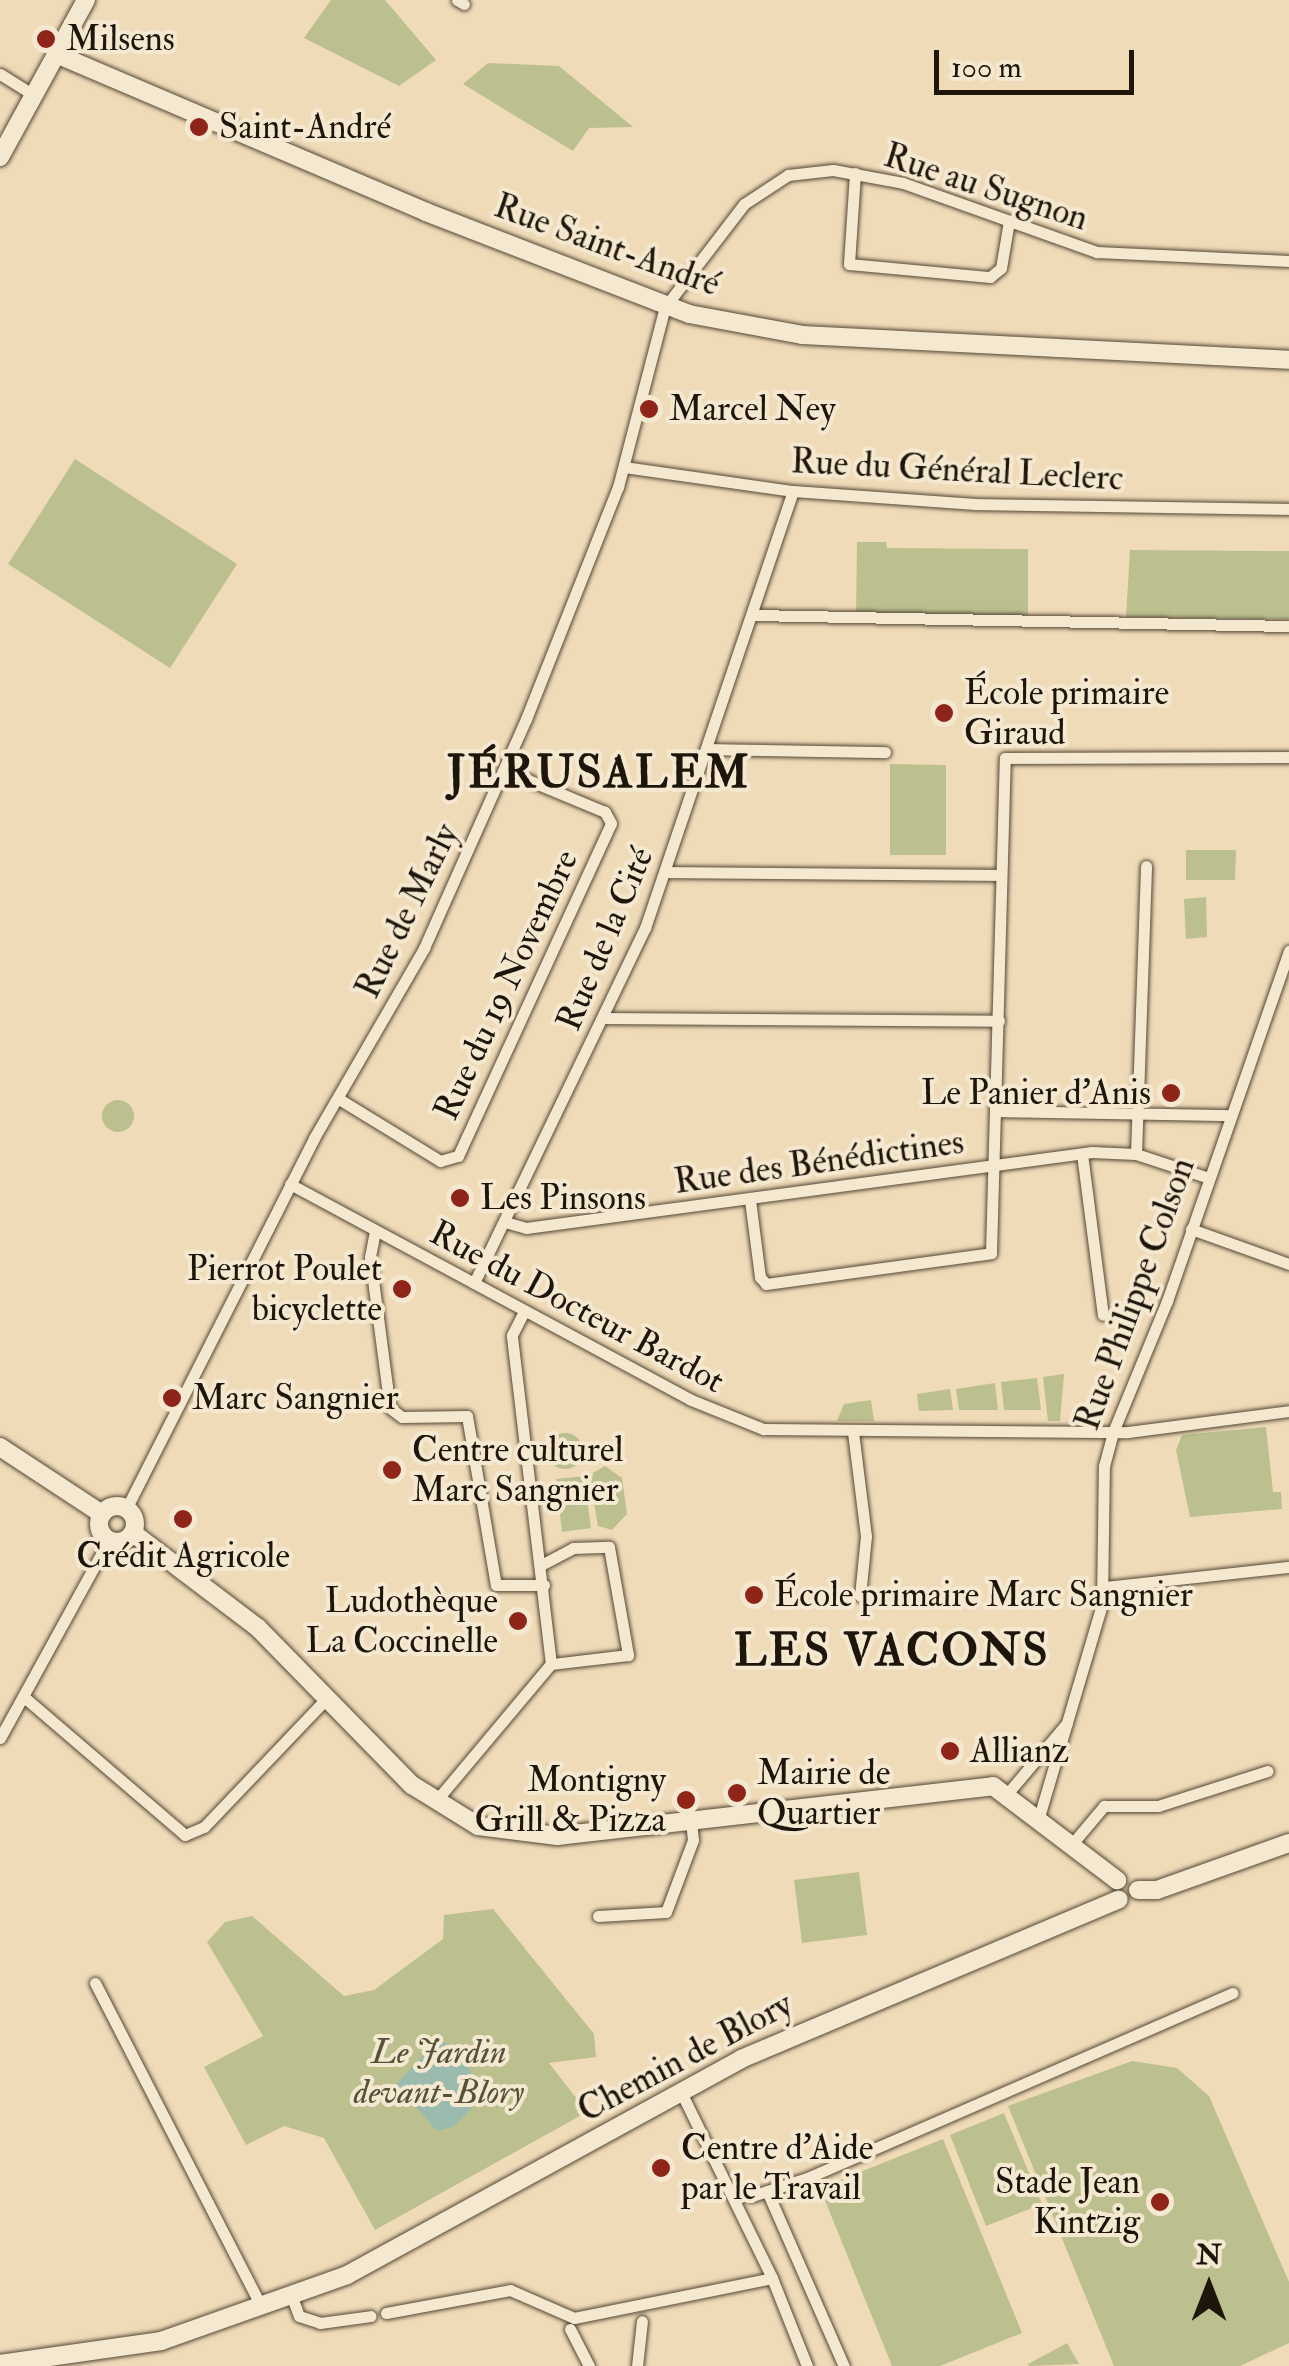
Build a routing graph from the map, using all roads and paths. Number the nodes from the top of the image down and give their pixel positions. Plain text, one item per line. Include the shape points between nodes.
1 (86, 0) edge
2 (56, 54) junction
3 (0, 74) edge
4 (34, 95) junction
5 (0, 157) edge
6 (855, 173) junction
7 (1008, 222) junction
8 (1289, 260) edge
9 (666, 306) junction
10 (1289, 360) edge
11 (624, 467) junction
12 (794, 490) junction
13 (1289, 510) edge
14 (754, 615) junction
15 (1289, 626) edge
16 (709, 749) junction
17 (885, 752) dead end
18 (1289, 758) edge
19 (504, 770) junction
20 (1146, 866) dead end
21 (665, 872) junction
22 (999, 875) junction
23 (1289, 951) edge
24 (606, 1018) junction
25 (999, 1020) junction
26 (339, 1098) junction
27 (998, 1111) junction
28 (1139, 1112) junction
29 (1229, 1115) junction
30 (1082, 1154) junction
31 (1136, 1154) junction
32 (997, 1164) junction
33 (1206, 1176) junction
34 (290, 1184) junction
35 (750, 1200) junction
36 (505, 1222) junction
37 (1191, 1229) junction
38 (375, 1230) junction
39 (1289, 1264) edge
40 (474, 1283) junction
41 (524, 1310) junction
42 (1104, 1314) dead end
43 (1289, 1411) edge
44 (852, 1432) junction
45 (1112, 1432) junction
46 (0, 1447) edge
47 (126, 1508) junction
48 (102, 1514) junction
49 (133, 1533) junction
50 (109, 1540) junction
51 (543, 1564) junction
52 (1289, 1567) edge
53 (544, 1584) junction
54 (1104, 1587) junction
55 (860, 1596) dead end
56 (551, 1664) junction
57 (24, 1697) junction
58 (327, 1698) junction
59 (1067, 1724) junction
60 (0, 1738) edge
61 (1268, 1771) dead end
62 (1007, 1794) junction
63 (435, 1802) junction
64 (1039, 1817) junction
65 (690, 1821) junction
66 (1289, 1843) edge
67 (1072, 1844) junction
68 (1118, 1889) junction
69 (598, 1916) dead end
70 (95, 1984) dead end
71 (1234, 1993) dead end
72 (680, 2090) junction
73 (767, 2190) junction
74 (732, 2192) junction
75 (772, 2278) junction
76 (292, 2297) junction
77 (262, 2308) junction
78 (386, 2312) dead end
79 (371, 2316) dead end
80 (642, 2322) dead end
81 (570, 2330) dead end
82 (0, 2364) edge
83 (589, 2366) edge
84 (637, 2366) edge
85 (807, 2366) edge
86 (844, 2366) edge

1 - 2 street
2 - 4 street
2 - 9 street, Rue Saint-André
3 - 4 street
4 - 5 street
6 - 7 street, Rue au Sugnon
6 - 7 street via 848,264 990,277 1001,268
6 - 9 street, Rue au Sugnon via 799,172 758,192
7 - 8 street, Rue au Sugnon via 1096,252
9 - 10 street, Rue Saint-André via 802,335
9 - 11 street, Rue de Marly
11 - 12 street, Rue du Général Leclerc
11 - 19 street, Rue de Marly
12 - 13 street, Rue du Général Leclerc via 976,504
12 - 14 street, Rue de la Cité
14 - 15 street
14 - 16 street, Rue de la Cité
16 - 17 street
16 - 21 street, Rue de la Cité
18 - 22 street via 1005,758
19 - 26 street, Rue de Marly via 424,948
19 - 26 street, Rue du 19 Novembre via 605,812 611,822 458,1156 440,1162
20 - 28 street
21 - 22 street
21 - 24 street, Rue de la Cité
22 - 25 street
23 - 29 street, Rue Philippe Colson
24 - 25 street
24 - 36 street, Rue de la Cité
25 - 27 street
26 - 34 street, Rue de Marly
27 - 28 street
27 - 32 street
28 - 29 street
28 - 31 street
29 - 33 street, Rue Philippe Colson
30 - 31 street, Rue des Bénédictines
30 - 32 street, Rue des Bénédictines
30 - 42 street
31 - 33 street, Rue des Bénédictines
32 - 35 street, Rue des Bénédictines
32 - 35 street via 996,1244 982,1257 766,1284
33 - 37 street, Rue Philippe Colson
34 - 38 street, Rue du Docteur Bardot
34 - 47 street, Rue de Marly
35 - 36 street, Rue des Bénédictines via 526,1228
36 - 40 street, Rue de la Cité
37 - 39 street
37 - 45 street, Rue Philippe Colson
38 - 40 street, Rue du Docteur Bardot
38 - 53 street via 370,1268 390,1408 402,1417 467,1416 496,1585
40 - 41 street, Rue du Docteur Bardot
41 - 44 street, Rue du Docteur Bardot via 739,1422 779,1432
41 - 51 street via 512,1335
43 - 45 street, Rue du Docteur Bardot
44 - 45 street, Rue du Docteur Bardot
44 - 55 street via 866,1536
45 - 54 street, Rue Philippe Colson via 1104,1466
46 - 48 street
47 - 48 street
47 - 49 street
48 - 50 street via 100,1529
49 - 50 street
49 - 58 street via 228,1602
50 - 57 street
51 - 53 street
51 - 56 street via 573,1548 609,1547 628,1656
52 - 54 street
53 - 56 street
54 - 59 street, Rue Philippe Colson
56 - 63 street
57 - 58 street via 185,1835 204,1827
57 - 60 street
58 - 63 street
59 - 62 street, Rue Philippe Colson
59 - 64 street, Rue Philippe Colson
61 - 67 street via 1158,1806 1104,1806
62 - 64 street
62 - 65 street via 980,1787
63 - 65 street via 478,1826 520,1835
64 - 67 street
65 - 69 street via 692,1840 666,1912
66 - 68 street, Chemin de Blory via 1157,1890 1138,1890 1130,1900
67 - 68 street
68 - 72 street, Chemin de Blory
70 - 77 street
71 - 73 street
72 - 74 street
72 - 76 street, Chemin de Blory via 404,2247
73 - 74 street
73 - 86 street
74 - 75 street
75 - 78 street via 574,2318 510,2290
75 - 85 street
76 - 77 street, Chemin de Blory
76 - 79 street via 299,2316 320,2323
77 - 82 street, Chemin de Blory via 143,2345
80 - 84 street
81 - 83 street

